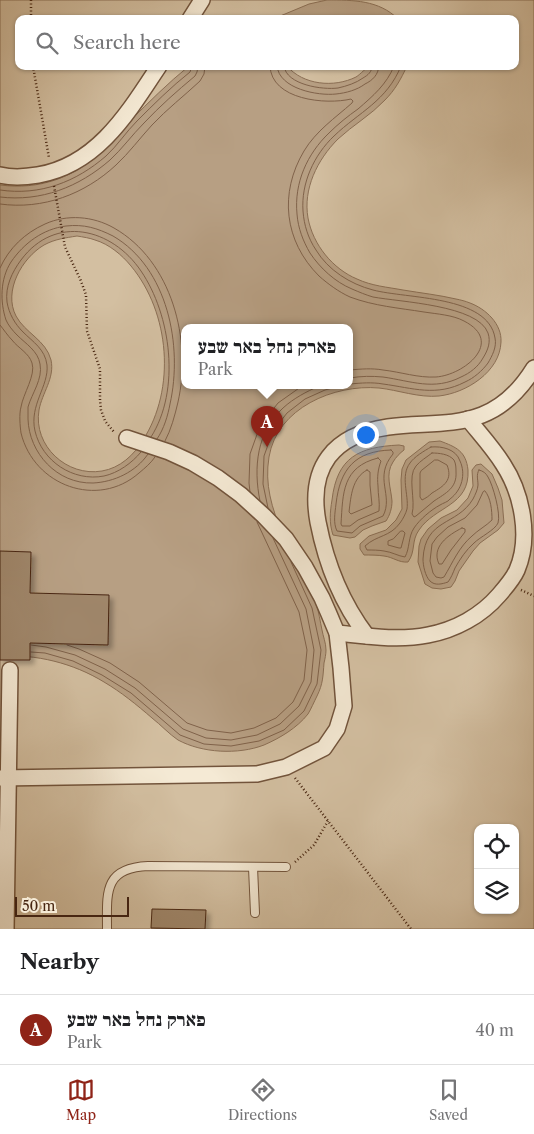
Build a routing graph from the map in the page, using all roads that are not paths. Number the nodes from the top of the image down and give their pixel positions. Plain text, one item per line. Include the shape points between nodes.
1 (202, 0) edge
2 (193, 15) edge
3 (156, 70) edge
4 (0, 175) edge
5 (534, 368) edge
6 (468, 419) junction
7 (127, 438) road end
8 (336, 633) junction
9 (367, 636) junction
10 (10, 670) dead end
11 (4, 778) edge
12 (253, 867) junction
13 (286, 867) road end
14 (255, 913) dead end
15 (6, 929) edge
16 (107, 929) edge

1 - 2 street
3 - 4 street via 115,129 72,164 52,175
5 - 6 street via 518,392 507,401
6 - 9 street via 372,430 344,442 324,462 316,493 322,541 341,594
6 - 9 street via 505,466 519,501 524,537 517,570 493,601 478,615 461,624 427,636
7 - 8 street via 193,463 242,495 286,540 305,567
8 - 9 street
8 - 11 street via 344,706 337,730 324,748 286,767 257,774
10 - 11 street
11 - 15 street
12 - 13 lane
12 - 14 lane
12 - 16 lane via 148,866 127,870 117,876 109,889

